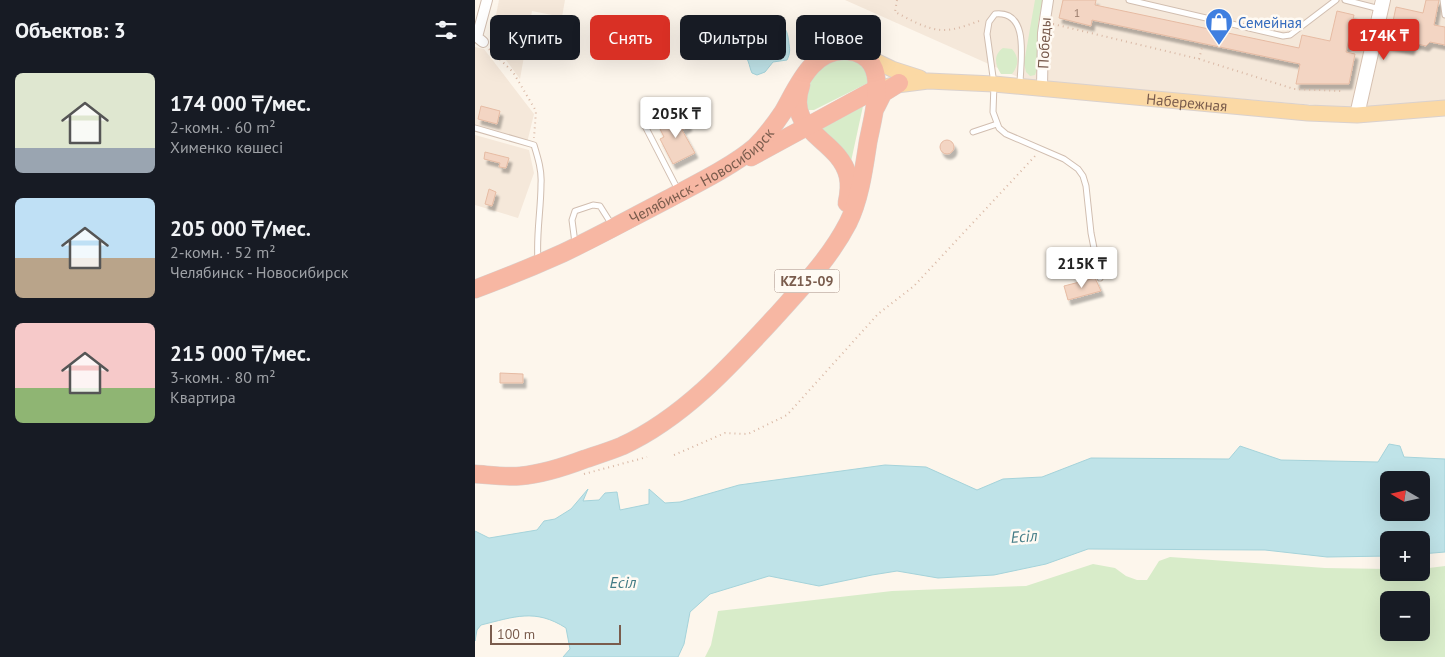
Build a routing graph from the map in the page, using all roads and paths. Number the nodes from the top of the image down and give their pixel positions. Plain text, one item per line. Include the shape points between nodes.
1 (487, 0) edge
2 (897, 0) edge
3 (1048, 0) edge
4 (1129, 0) edge
5 (1335, 0) edge
6 (1345, 0) edge
7 (1443, 0) edge
8 (1382, 4) edge
9 (1445, 15) edge
10 (991, 17) junction
11 (1044, 21) junction
12 (478, 39) edge
13 (1203, 44) dead end
14 (1199, 59) junction
15 (818, 60) edge
16 (867, 60) edge
17 (873, 60) edge
18 (807, 70) junction
19 (928, 81) junction
20 (899, 83) junction
21 (994, 84) junction
22 (1020, 86) junction
23 (1042, 87) junction
24 (876, 89) junction
25 (1341, 91) dead end
26 (798, 103) junction
27 (1445, 108) edge
28 (831, 114) junction
29 (1357, 115) junction
30 (873, 117) junction
31 (997, 124) junction
32 (645, 126) dead end
33 (807, 127) junction
34 (475, 128) edge
35 (973, 132) dead end
36 (534, 145) junction
37 (1041, 149) junction
38 (686, 189) junction
39 (614, 227) junction
40 (575, 246) junction
41 (538, 263) junction
42 (1100, 278) dead end
43 (475, 289) edge
44 (657, 425) junction
45 (674, 456) dead end
46 (475, 474) edge

1 - 12 street
2 - 10 path via 895,12 942,30
3 - 11 street, Победы
4 - 5 lane via 1283,36 1290,35
6 - 8 lane
7 - 9 lane
8 - 29 main road
10 - 21 lane via 987,34
10 - 22 lane via 1001,14 1015,20 1021,41
11 - 14 path
11 - 23 street, Победы
12 - 36 path via 513,72 536,111
13 - 14 path
14 - 25 path via 1294,89
15 - 18 highway, Челябинск - Новосибирск
16 - 24 highway, KZ15-09 via 873,67
17 - 19 main road, Набережная
18 - 26 highway
18 - 38 highway, Челябинск - Новосибирск via 777,120 754,147
19 - 20 main road, Набережная
19 - 21 main road, Набережная
20 - 24 main road, Набережная
20 - 30 highway via 881,95
21 - 22 main road, Набережная
21 - 31 lane via 993,112
22 - 23 main road, Набережная
23 - 29 main road, Набережная via 1222,106
24 - 28 highway
24 - 30 highway, KZ15-09
26 - 28 highway via 811,116
26 - 33 highway
27 - 29 main road, Набережная
28 - 33 highway
30 - 44 highway, KZ15-09 via 855,205 832,249 801,289 713,382
31 - 35 lane
31 - 37 lane via 1006,134
32 - 38 lane
33 - 38 highway
33 - 44 highway, KZ15-09 via 838,157 847,172 849,192 843,216 825,245 737,351 698,392
34 - 36 lane
36 - 41 lane via 541,183
37 - 42 lane via 1073,163 1083,176
37 - 45 path via 914,286 878,314 787,415 748,434 725,433
38 - 39 highway, Челябинск - Новосибирск
39 - 40 highway, Челябинск - Новосибирск
39 - 40 lane via 600,206 593,205 575,212 572,220
40 - 41 highway, Челябинск - Новосибирск
41 - 43 highway, Челябинск - Новосибирск
44 - 46 highway, KZ15-09 via 621,446 558,469 517,476

